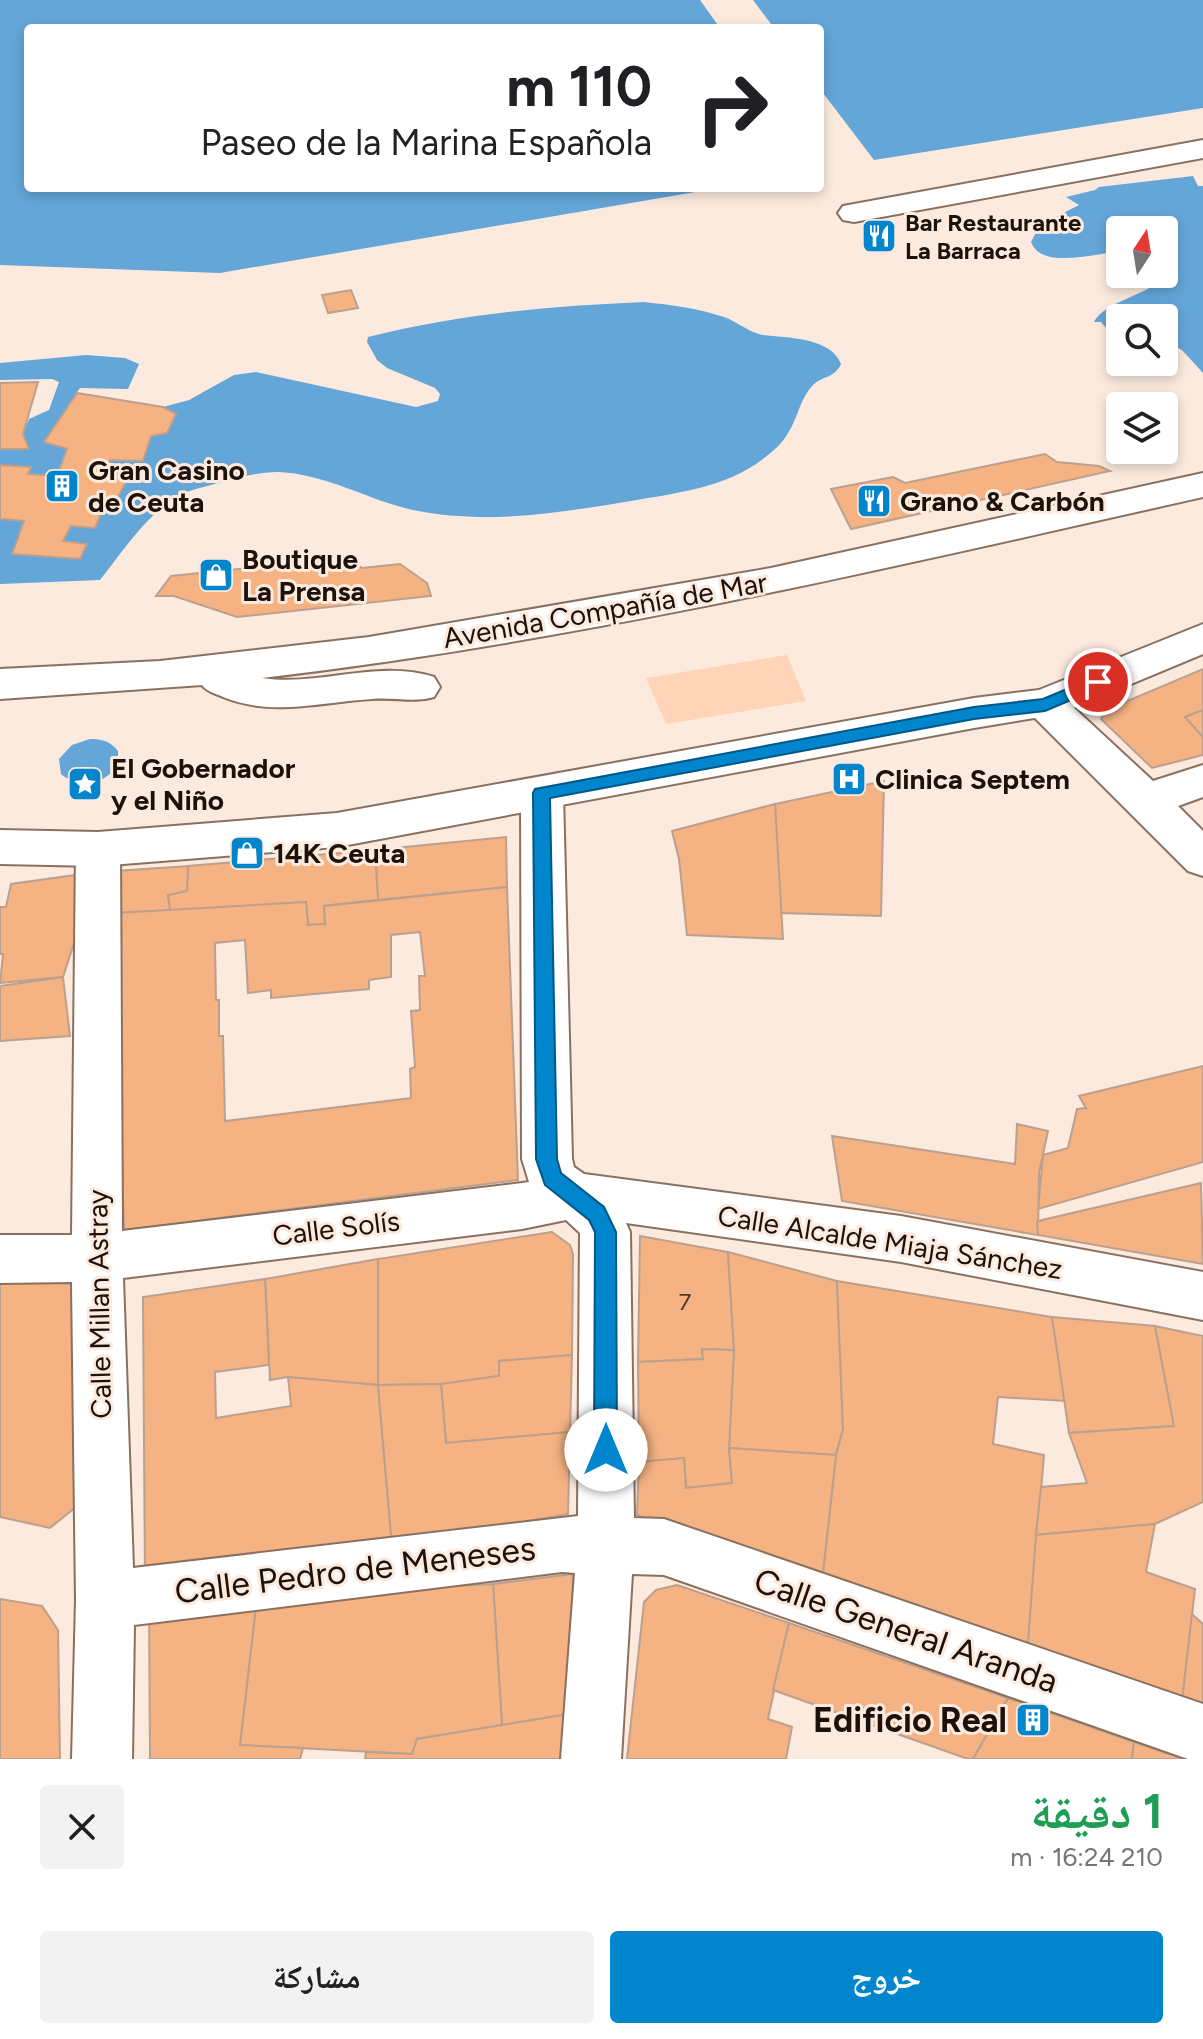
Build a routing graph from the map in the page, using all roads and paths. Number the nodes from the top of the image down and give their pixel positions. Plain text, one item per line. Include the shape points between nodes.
1 (1203, 149) edge
2 (854, 213) dead end
3 (1203, 485) edge
4 (1203, 638) edge
5 (203, 670) junction
6 (0, 684) edge
7 (420, 687) dead end
8 (1045, 704) junction
9 (1203, 781) edge
10 (542, 793) junction
11 (1146, 800) junction
12 (0, 847) edge
13 (98, 849) junction
14 (1203, 859) edge
15 (575, 1196) junction
16 (97, 1258) junction
17 (0, 1259) edge
18 (1203, 1296) edge
19 (606, 1543) junction
20 (105, 1600) junction
21 (1203, 1734) edge
22 (102, 1759) edge
23 (591, 1759) edge

1 - 2 street
3 - 5 street, Avenida Compañía de Mar via 771,581 369,651
4 - 8 street
5 - 6 street, Avenida Compañía de Mar
5 - 7 street via 258,692 291,694 390,683
8 - 10 street
8 - 11 street
9 - 11 street
10 - 13 street via 337,830
10 - 15 street via 547,1159 552,1179
11 - 14 street
12 - 13 street
13 - 16 street, Calle Millan Astray
15 - 16 street, Calle Solís
15 - 18 street, Calle Alcalde Miaja Sánchez via 901,1239
15 - 19 street via 596,1214 605,1232
16 - 17 street, Calle Solís
16 - 20 street, Calle Millan Astray
19 - 20 street, Calle Pedro de Meneses
19 - 21 street, Calle General Aranda via 664,1547
19 - 23 street
20 - 22 street, Calle Millan Astray

